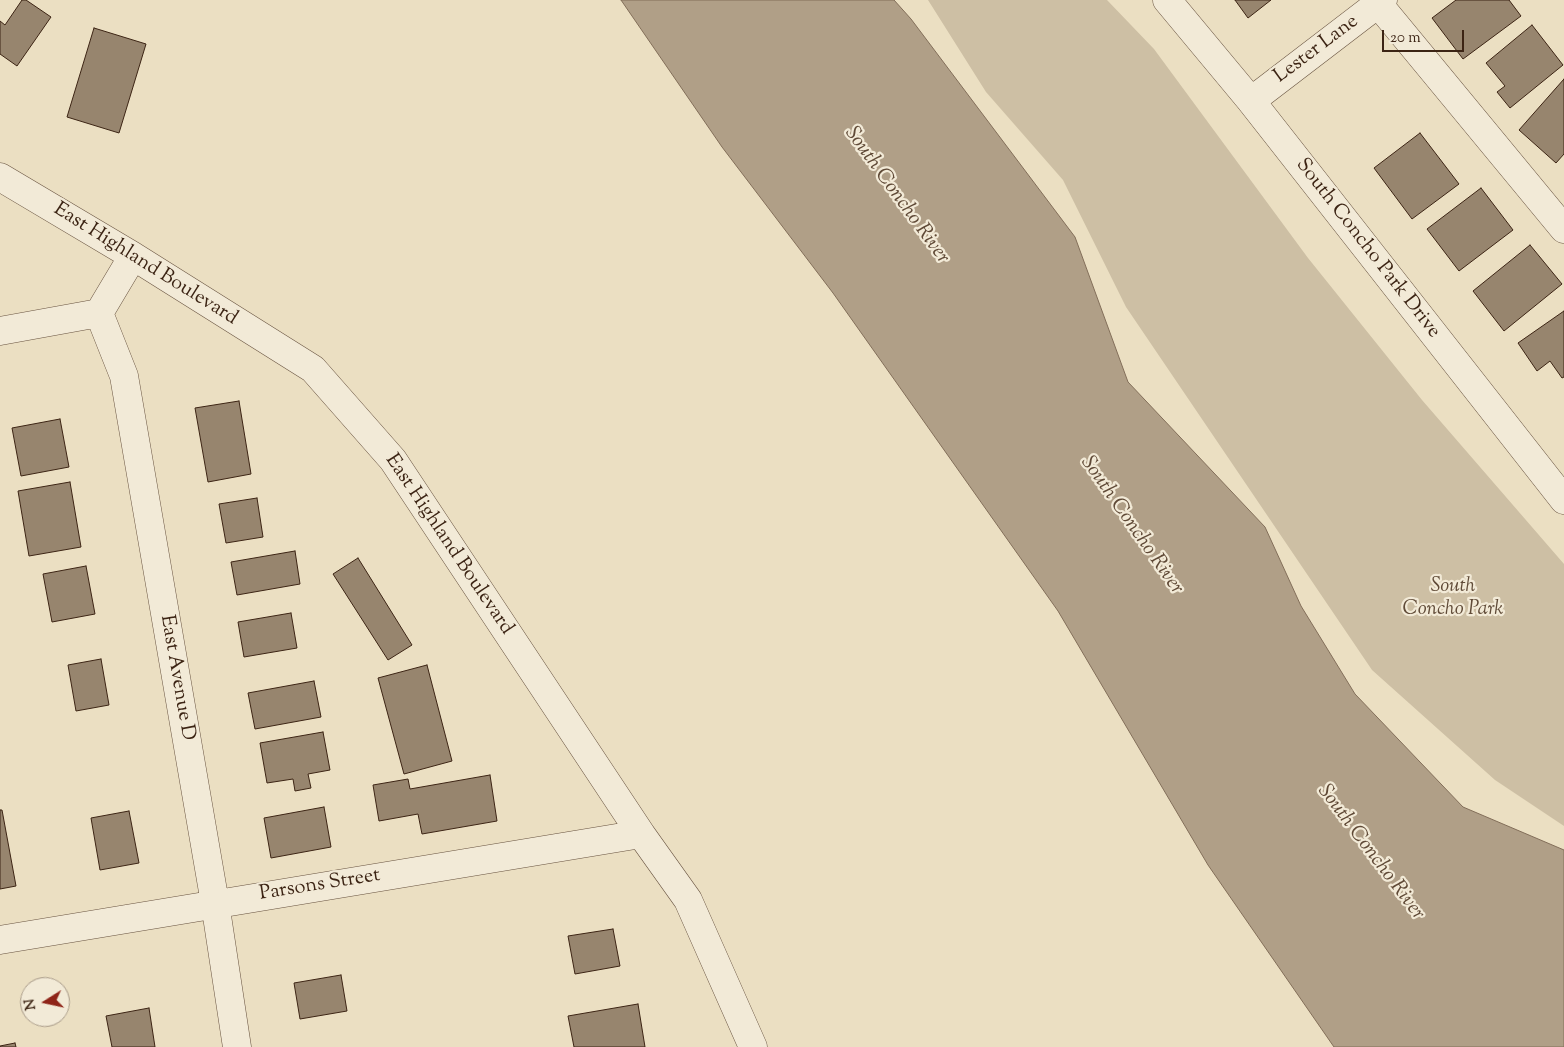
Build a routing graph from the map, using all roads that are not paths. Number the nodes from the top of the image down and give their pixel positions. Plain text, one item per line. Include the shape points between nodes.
1 (1167, 0) edge
2 (1379, 1) edge
3 (1251, 101) junction
4 (0, 177) edge
5 (1564, 229) edge
6 (133, 256) junction
7 (98, 313) junction
8 (0, 331) edge
9 (1564, 500) edge
10 (641, 834) junction
11 (215, 904) junction
12 (0, 940) edge
13 (237, 1047) edge
14 (753, 1047) edge

1 - 3 street, South Concho Park Drive
2 - 3 street, Lester Lane
2 - 5 street
3 - 9 street, South Concho Park Drive
4 - 6 street, East Highland Boulevard
6 - 7 street
6 - 10 street, East Highland Boulevard via 313,369 392,460
7 - 8 street
7 - 11 street, East Avenue D via 124,376
10 - 11 street, Parsons Street
10 - 14 street, East Highland Boulevard via 688,900
11 - 12 street, Parsons Street
11 - 13 street, East Avenue D

